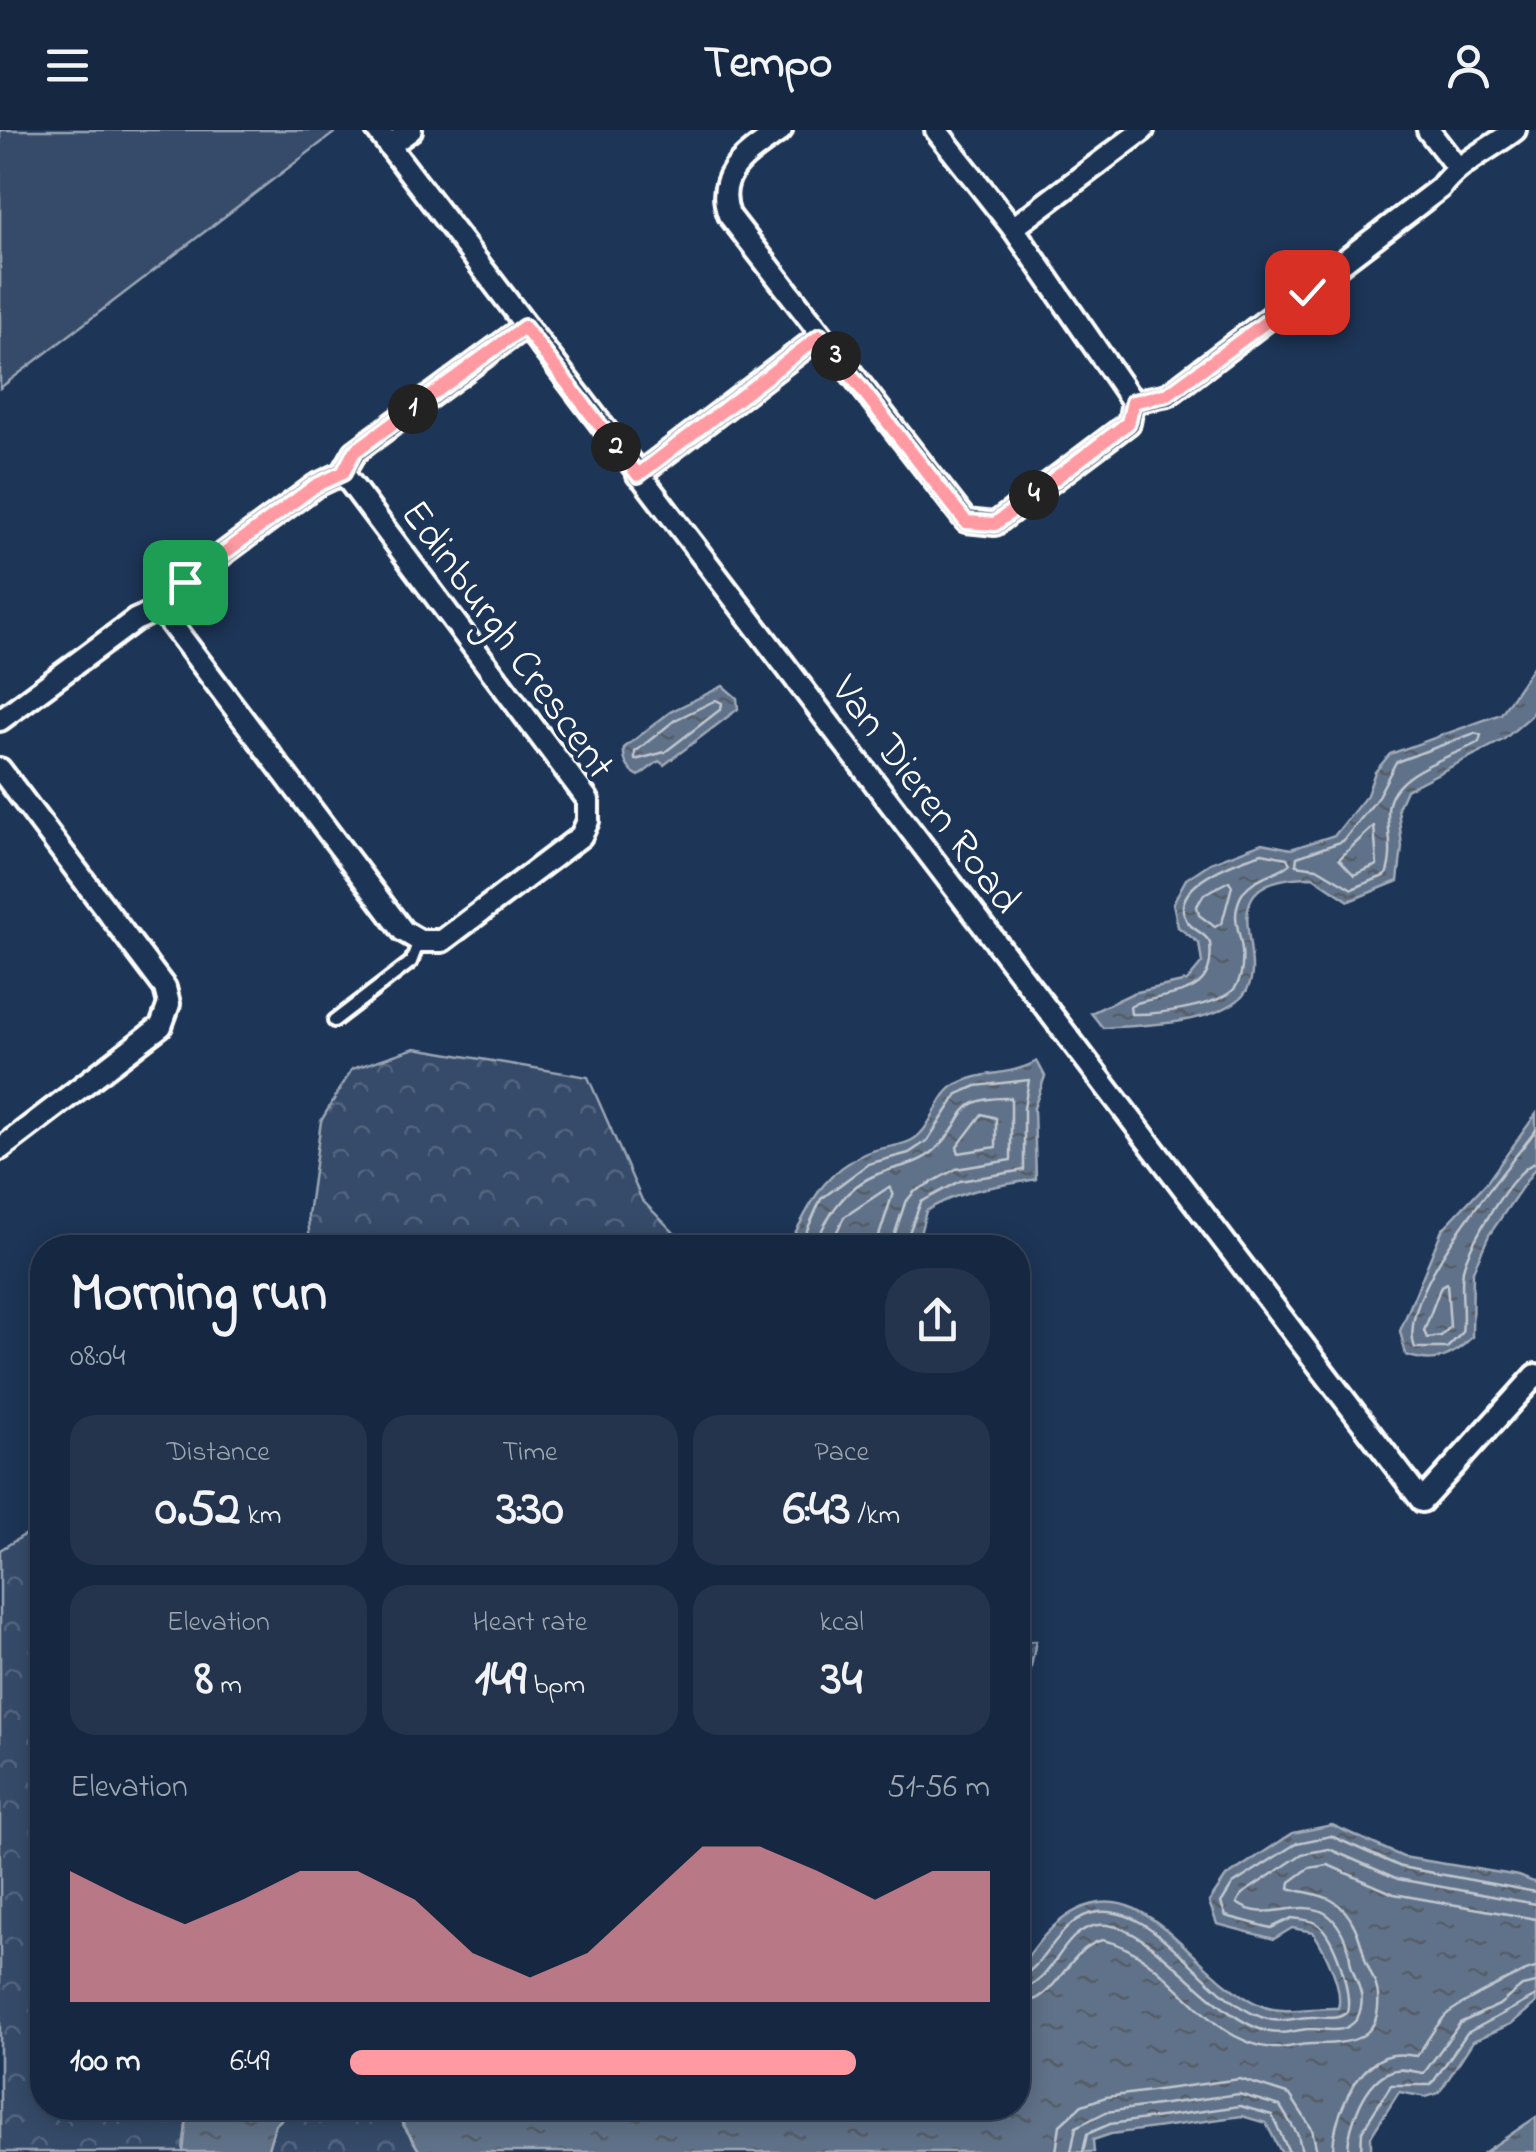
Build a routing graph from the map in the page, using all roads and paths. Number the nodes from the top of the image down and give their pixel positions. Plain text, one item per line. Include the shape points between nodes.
1 (411, 130) edge
2 (781, 130) edge
3 (936, 130) edge
4 (1143, 130) edge
5 (1428, 130) edge
6 (1515, 130) edge
7 (383, 138) edge
8 (1456, 166) junction
9 (1012, 228) junction
10 (524, 327) junction
11 (820, 336) junction
12 (1133, 402) junction
13 (343, 473) junction
14 (638, 475) junction
15 (160, 609) junction
16 (0, 720) edge
17 (0, 770) edge
18 (420, 941) junction
19 (334, 1020) dead end
20 (0, 1149) edge
21 (1536, 1374) edge

1 - 7 street
2 - 11 street via 737,163 722,198
3 - 9 street
4 - 9 street
5 - 8 street
6 - 8 street
7 - 10 street, Van Dieren Road
8 - 12 street via 1440,188 1168,394
9 - 12 street
10 - 13 street via 354,452
10 - 14 street, Van Dieren Road
11 - 12 street via 966,522 980,525 995,524 1128,423
11 - 14 street
13 - 15 street via 315,486 185,582
13 - 18 street, Edinburgh Crescent via 588,800 581,836 442,941
14 - 21 street, Van Dieren Road via 1422,1501
15 - 16 street via 135,620
15 - 18 street via 403,931
17 - 20 street via 165,988 169,1004 161,1026
18 - 19 lane via 411,962

